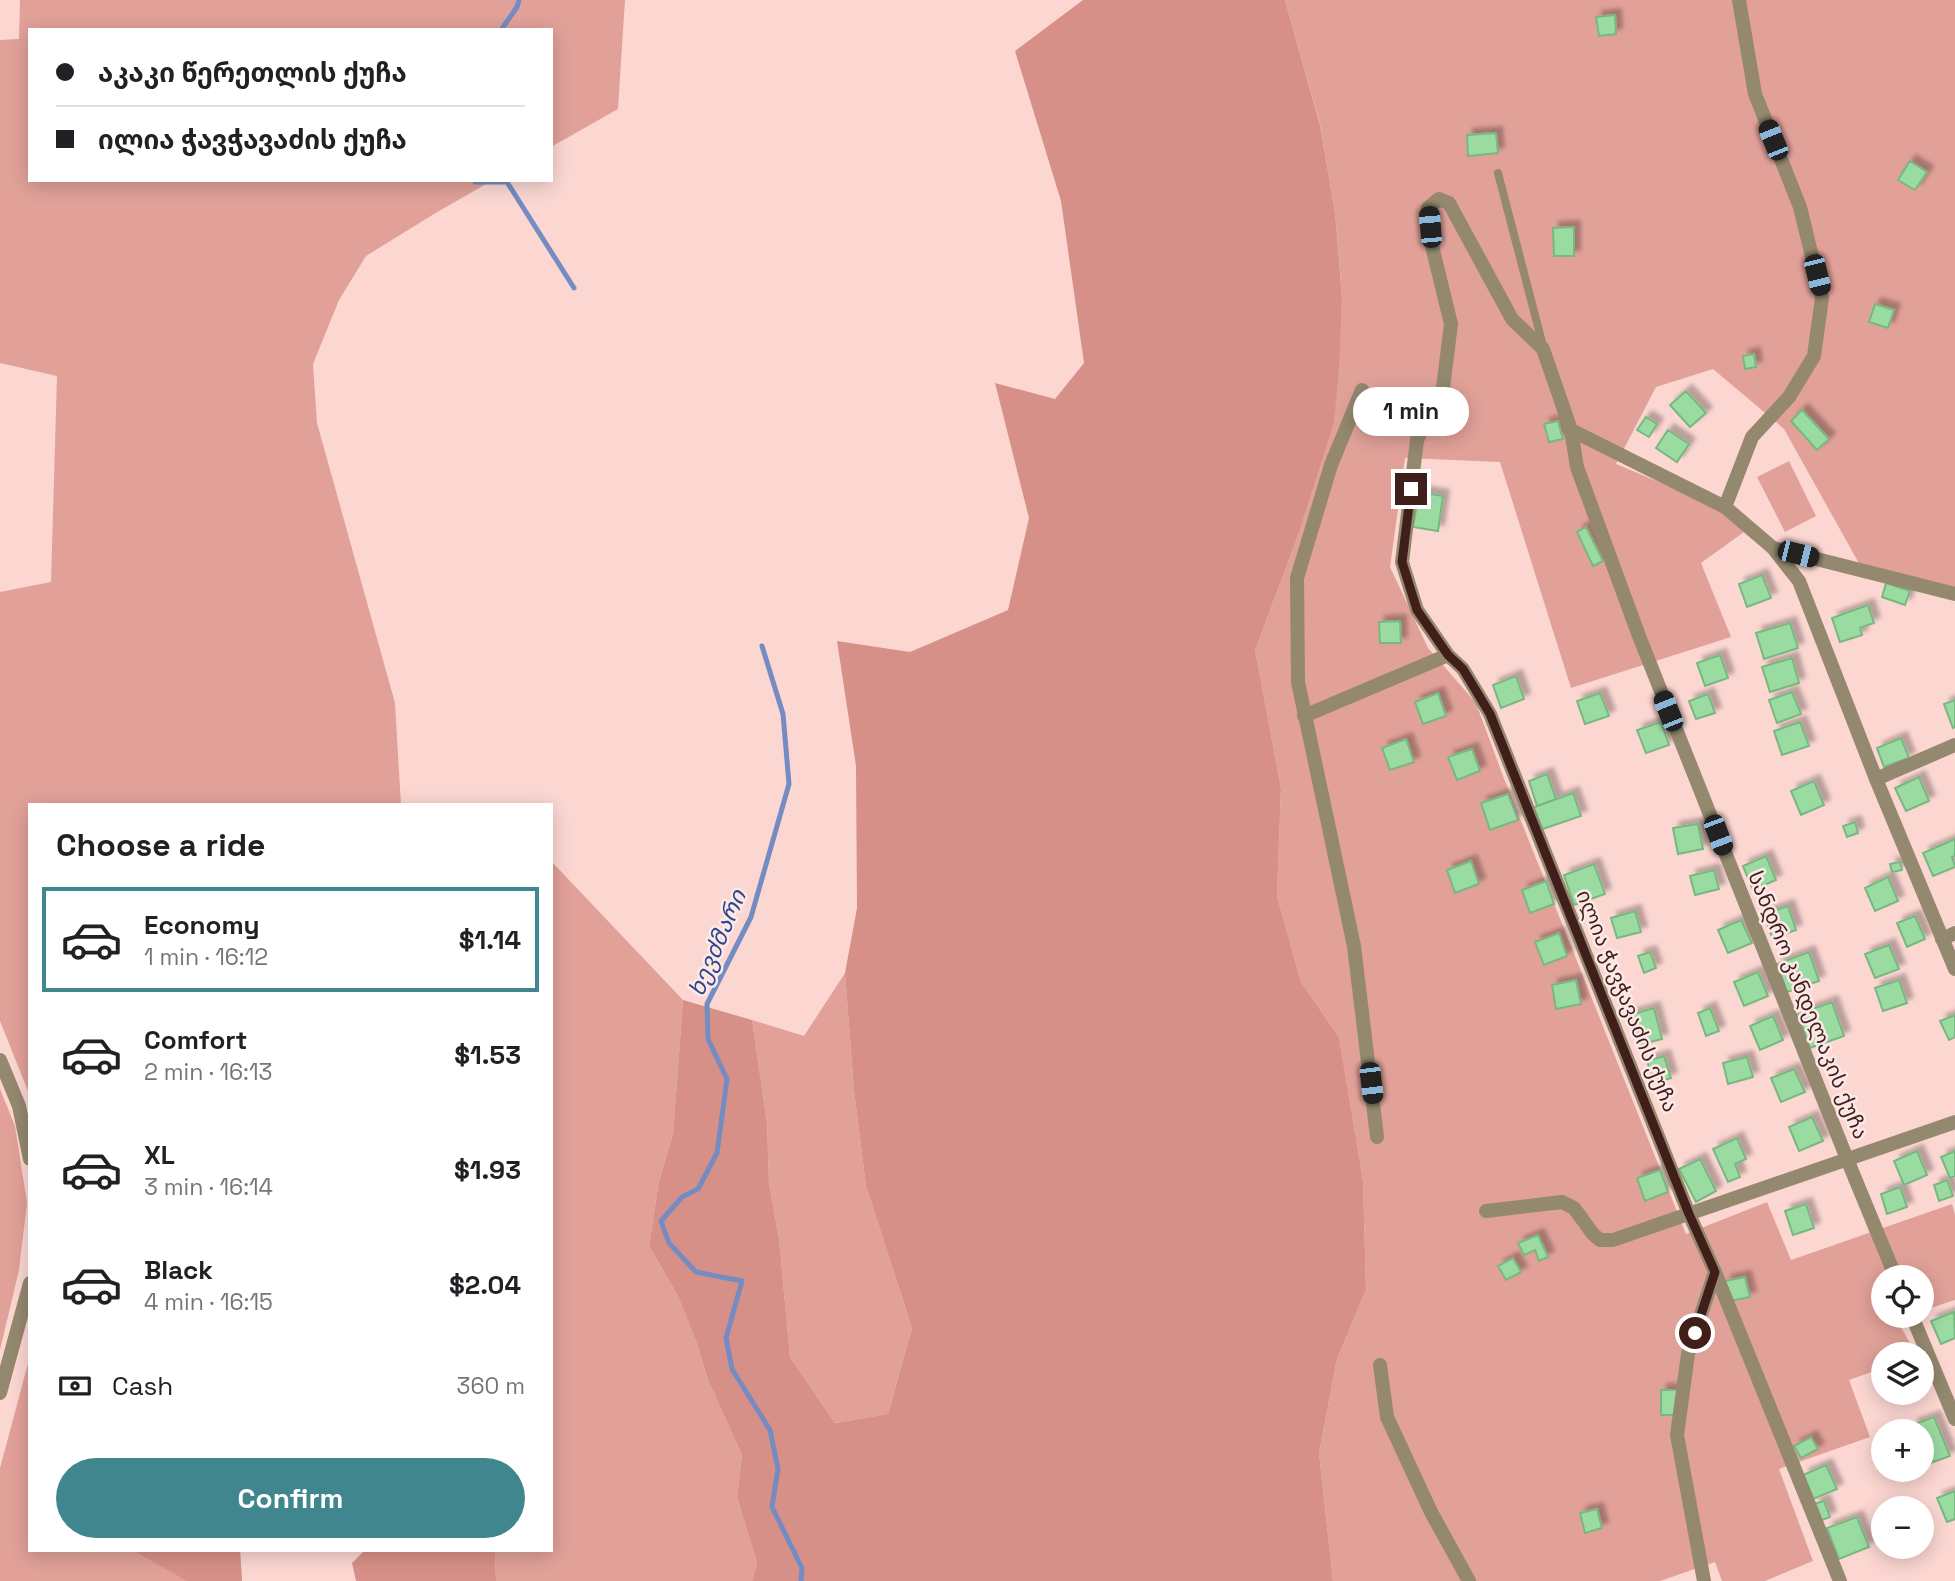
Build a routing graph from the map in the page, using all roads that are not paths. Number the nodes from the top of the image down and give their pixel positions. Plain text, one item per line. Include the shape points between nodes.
1 (1740, 0) edge
2 (1498, 173) dead end
3 (1543, 349) junction
4 (1362, 390) dead end
5 (1571, 430) junction
6 (1725, 507) junction
7 (1773, 548) junction
8 (1955, 594) edge
9 (1448, 655) junction
10 (1304, 716) junction
11 (1955, 745) edge
12 (1876, 779) junction
13 (1949, 936) edge
14 (1955, 970) edge
15 (0, 1060) edge
16 (1955, 1122) edge
17 (1377, 1137) dead end
18 (28, 1149) edge
19 (1847, 1160) junction
20 (1486, 1211) dead end
21 (1689, 1214) junction
22 (1891, 1265) edge
23 (1715, 1272) junction
24 (28, 1290) edge
25 (1917, 1328) edge
26 (1380, 1365) dead end
27 (0, 1394) edge
28 (1955, 1419) edge
29 (1469, 1581) edge
30 (1704, 1581) edge
31 (1840, 1581) edge

1 - 6 street via 1755,94 1800,207 1822,298 1814,356 1789,397 1752,437
2 - 3 lane
3 - 5 street, სანდრო კანდელაკის ქუჩა
3 - 9 street, ილია ჭავჭავაძის ქუჩა via 1512,319 1449,203 1438,199 1428,208 1430,233 1451,324 1443,388 1417,440 1402,562 1417,610
4 - 10 street via 1331,465 1297,578 1298,682
5 - 6 street
5 - 19 street, სანდრო კანდელაკის ქუჩა via 1577,467 1639,636
6 - 7 street
7 - 8 street
7 - 12 street via 1799,581
9 - 10 street
9 - 21 street, ილია ჭავჭავაძის ქუჩა via 1463,669 1490,714
10 - 17 street via 1354,946
11 - 12 street
12 - 13 street
13 - 14 street
15 - 18 street via 19,1106
16 - 19 street
19 - 21 street
19 - 22 street, სანდრო კანდელაკის ქუჩა
20 - 21 street via 1562,1202 1574,1208 1592,1234 1613,1241
21 - 23 street, ილია ჭავჭავაძის ქუჩა
23 - 30 street via 1688,1354 1677,1435
23 - 31 street, ილია ჭავჭავაძის ქუჩა
24 - 27 street
25 - 28 street
26 - 29 street via 1387,1417

